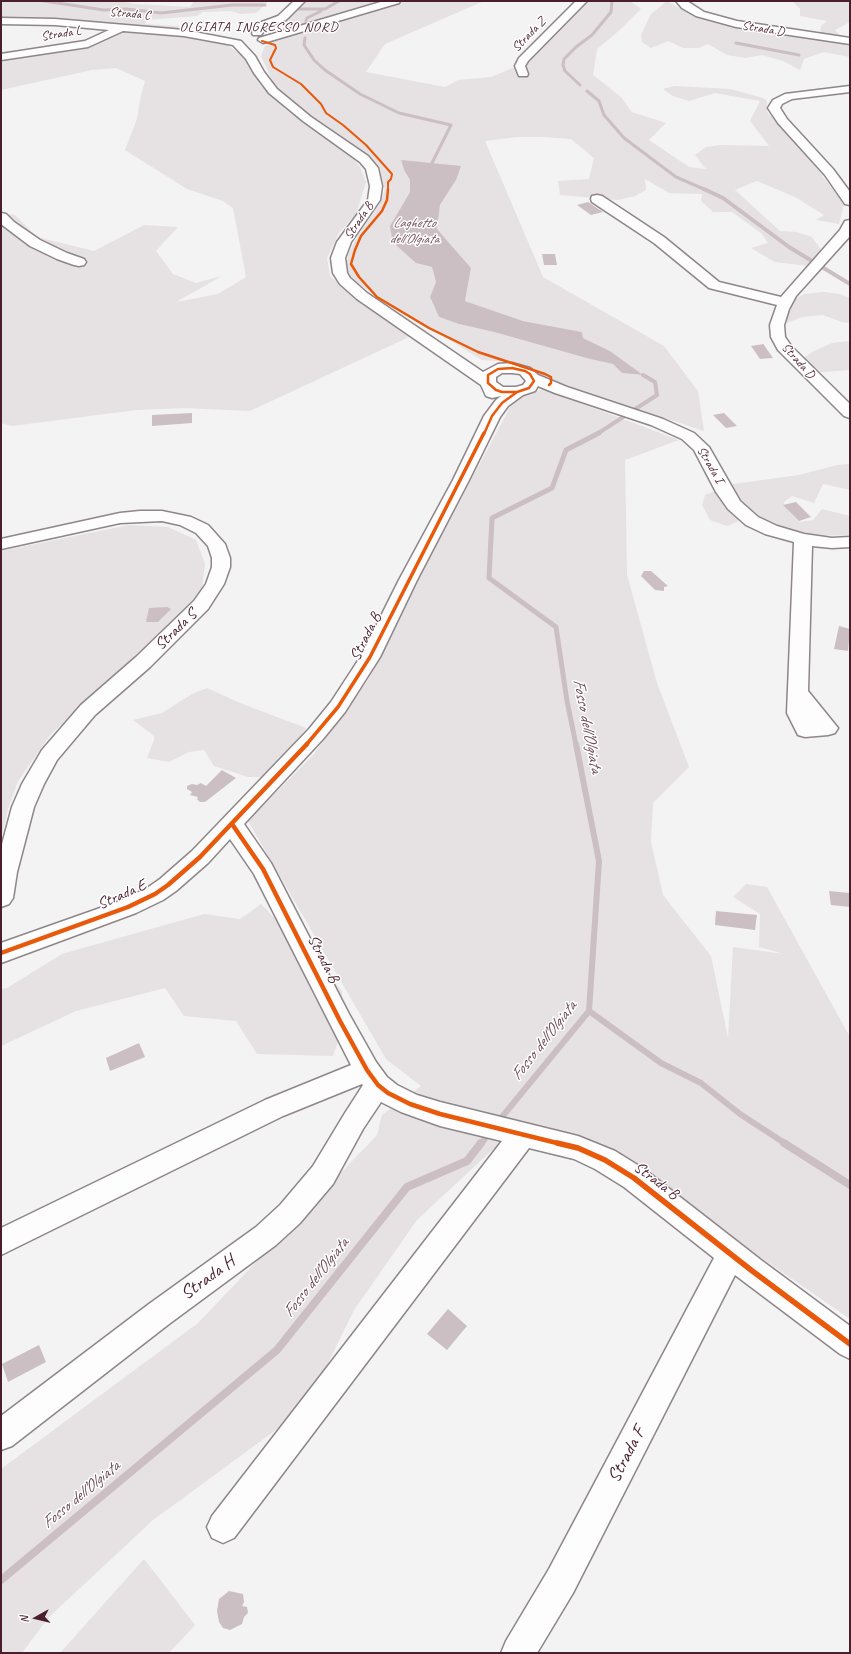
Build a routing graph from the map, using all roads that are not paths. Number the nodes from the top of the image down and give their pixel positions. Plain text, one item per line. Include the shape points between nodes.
1 (289, 1) edge
2 (300, 1) edge
3 (394, 1) edge
4 (582, 1) edge
5 (681, 1) edge
6 (267, 18) junction
7 (1, 21) edge
8 (121, 28) junction
9 (250, 37) junction
10 (850, 41) edge
11 (1, 57) edge
12 (251, 58) junction
13 (523, 74) dead end
14 (850, 89) edge
15 (597, 199) dead end
16 (850, 201) edge
17 (1, 217) edge
18 (850, 224) edge
19 (79, 262) dead end
20 (785, 302) junction
21 (434, 344) junction
22 (504, 368) junction
23 (533, 378) junction
24 (488, 383) junction
25 (561, 390) junction
26 (520, 391) junction
27 (850, 413) edge
28 (492, 416) junction
29 (803, 539) junction
30 (850, 542) edge
31 (1, 544) edge
32 (798, 692) dead end
33 (232, 824) junction
34 (1, 898) edge
35 (1, 953) edge
36 (373, 1078) junction
37 (504, 1130) junction
38 (1, 1242) edge
39 (731, 1254) junction
40 (850, 1344) edge
41 (1, 1435) edge
42 (223, 1527) dead end
43 (518, 1653) edge

1 - 6 street
2 - 6 street via 282,18
3 - 9 street via 282,34
4 - 13 street, Strada Z via 522,62 520,66
5 - 10 street, Strada D via 700,14 736,24
6 - 9 street
7 - 8 street, Strada C via 55,22
8 - 9 street, Strada C
8 - 11 street, Strada L via 88,44
9 - 12 street, Strada B
9 - 12 street
12 - 21 street, Strada B via 272,91 364,159 372,168 376,186 374,200 344,242 338,258 340,273 362,296
14 - 16 street via 789,96 777,102 774,108 782,121 829,172
15 - 20 street via 659,240 714,285
17 - 19 street via 35,243
18 - 20 street, Strada D via 846,232 793,289
20 - 27 street, Strada D via 777,325 781,343
21 - 22 street, Strada B via 491,366
21 - 24 street, Strada B
22 - 23 street, Strada B via 519,369
22 - 24 street via 488,375
23 - 25 street, Strada I
23 - 26 street, Strada B via 532,385
24 - 26 street, Strada I via 496,390
24 - 28 street, Strada B via 492,394
25 - 26 street, Strada I via 533,388
25 - 29 street, Strada I via 662,424 688,436 706,454 727,496 745,516 771,530
26 - 28 street, Strada B via 502,403
28 - 33 street, Strada B via 356,682 316,734
29 - 30 street, Strada I via 832,543
29 - 32 street
31 - 34 street, Strada S via 120,518 162,516 185,521 207,534 219,551 221,567 215,584 201,605 148,657 88,710 49,756 23,807
33 - 35 street, Strada E via 180,876 155,894 128,907
33 - 36 street, Strada B via 254,853 269,879
36 - 37 street, Strada B via 388,1094 410,1104
36 - 38 street via 274,1108
36 - 41 street, Strada H via 354,1121 324,1175 290,1214 266,1236
37 - 39 street, Strada B via 578,1148 605,1160 634,1178
37 - 42 street
39 - 40 street, Strada B
39 - 43 street, Strada F via 561,1581

